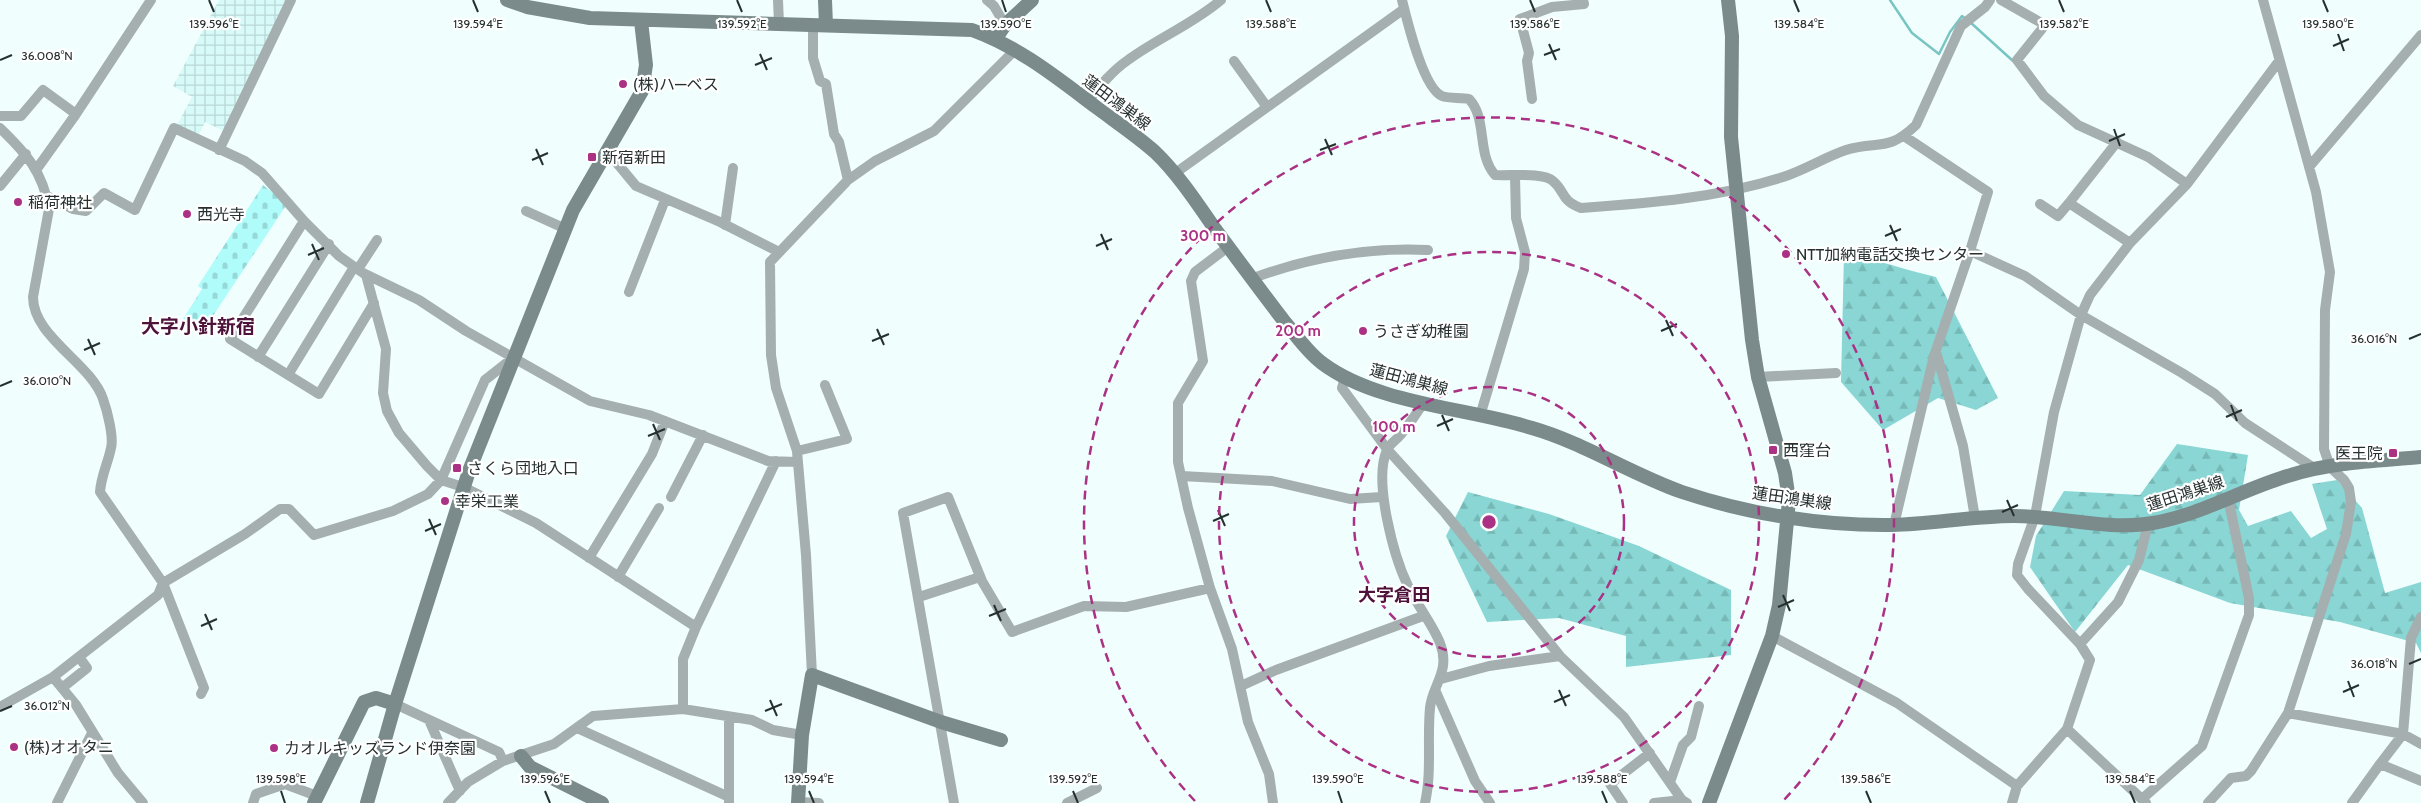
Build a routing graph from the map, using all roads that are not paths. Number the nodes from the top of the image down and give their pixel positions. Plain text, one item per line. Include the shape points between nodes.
1 (151, 0) edge
2 (291, 0) edge
3 (507, 0) edge
4 (778, 0) edge
5 (825, 0) edge
6 (987, 0) edge
7 (1032, 0) edge
8 (1221, 0) edge
9 (1584, 0) edge
10 (1728, 0) edge
11 (1990, 0) edge
12 (2001, 0) edge
13 (2263, 0) edge
14 (1403, 5) edge
15 (640, 21) junction
16 (779, 24) junction
17 (819, 25) junction
18 (1005, 25) junction
19 (2421, 34) edge
20 (996, 38) junction
21 (1016, 49) junction
22 (2279, 60) junction
23 (1234, 61) dead end
24 (1532, 99) dead end
25 (1088, 102) junction
26 (1267, 107) junction
27 (76, 114) junction
28 (0, 116) edge
29 (0, 128) edge
30 (1904, 136) junction
31 (2117, 142) junction
32 (219, 150) junction
33 (606, 151) junction
34 (26, 154) junction
35 (2309, 167) junction
36 (733, 168) dead end
37 (36, 170) junction
38 (1174, 174) junction
39 (1515, 176) junction
40 (848, 180) junction
41 (2187, 184) junction
42 (0, 186) edge
43 (1735, 190) junction
44 (47, 196) junction
45 (665, 200) junction
46 (2069, 203) junction
47 (2040, 204) dead end
48 (526, 211) dead end
49 (304, 221) junction
50 (725, 225) junction
51 (566, 229) junction
52 (378, 240) dead end
53 (2130, 243) junction
54 (329, 244) junction
55 (1228, 247) junction
56 (1428, 250) dead end
57 (1970, 251) junction
58 (779, 252) junction
59 (359, 270) junction
60 (1251, 279) junction
61 (629, 292) dead end
62 (374, 303) junction
63 (2081, 315) junction
64 (1936, 351) junction
65 (258, 357) junction
66 (513, 358) junction
67 (1836, 374) dead end
68 (288, 375) junction
69 (1758, 377) junction
70 (1345, 378) junction
71 (825, 386) dead end
72 (1424, 402) junction
73 (1480, 416) junction
74 (665, 421) junction
75 (703, 436) junction
76 (1387, 449) junction
77 (798, 451) junction
78 (2421, 457) edge
79 (776, 461) junction
80 (797, 462) junction
81 (2330, 467) junction
82 (2314, 468) junction
83 (1182, 476) junction
84 (441, 480) junction
85 (463, 487) junction
86 (671, 496) dead end
87 (1382, 497) junction
88 (2228, 498) junction
89 (659, 508) dead end
90 (2035, 516) junction
91 (1787, 517) junction
92 (1975, 518) junction
93 (2148, 524) junction
94 (1894, 525) junction
95 (589, 558) junction
96 (618, 577) junction
97 (980, 577) junction
98 (163, 583) junction
99 (1210, 588) junction
100 (919, 597) junction
101 (1424, 616) junction
102 (2421, 617) edge
103 (696, 628) junction
104 (1772, 636) junction
105 (2080, 644) junction
106 (79, 656) junction
107 (1560, 656) junction
108 (812, 675) junction
109 (53, 677) junction
110 (1441, 679) junction
111 (1241, 686) junction
112 (62, 688) junction
113 (1436, 692) junction
114 (201, 694) dead end
115 (395, 704) junction
116 (1698, 706) dead end
117 (0, 707) edge
118 (683, 709) junction
119 (2288, 713) junction
120 (730, 717) junction
121 (429, 720) junction
122 (941, 722) junction
123 (577, 728) junction
124 (2066, 729) junction
125 (92, 732) junction
126 (2403, 734) junction
127 (802, 735) junction
128 (1001, 740) dead end
129 (2421, 744) edge
130 (1650, 753) junction
131 (521, 756) junction
132 (503, 761) junction
133 (2380, 764) junction
134 (2421, 781) edge
135 (1670, 782) junction
136 (2018, 786) junction
137 (1097, 788) dead end
138 (460, 791) junction
139 (316, 799) edge
140 (729, 800) edge
141 (1685, 801) edge
142 (2144, 801) edge
143 (798, 802) edge
144 (57, 803) edge
145 (143, 803) edge
146 (253, 803) edge
147 (366, 803) edge
148 (448, 803) edge
149 (602, 803) edge
150 (820, 803) edge
151 (954, 803) edge
152 (1067, 803) edge
153 (1273, 803) edge
154 (1426, 803) edge
155 (1490, 803) edge
156 (1623, 803) edge
157 (1654, 803) edge
158 (1708, 803) edge
159 (2012, 803) edge
160 (2208, 803) edge
161 (2352, 803) edge

1 - 27 street
2 - 32 street
3 - 15 street, 蓮田鴻巣線 via 559,14
4 - 16 street
5 - 17 street
6 - 18 street
7 - 18 street
8 - 25 street via 1202,16 1128,60 1106,79
9 - 24 street via 1584,4 1552,7 1520,19 1529,53 1527,61
10 - 43 street via 1732,36 1729,105
11 - 30 street via 1961,26 1916,125
12 - 31 street via 2045,25 2017,60 2044,96 2078,125
13 - 22 street
14 - 26 street
14 - 39 street via 1430,84 1443,97 1469,99 1476,107 1487,166 1495,175
15 - 16 street, 蓮田鴻巣線
15 - 33 street via 646,65 642,91
16 - 17 street, 蓮田鴻巣線
17 - 20 street, 蓮田鴻巣線 via 972,30
17 - 40 street via 813,58 820,81 826,84 834,134
18 - 20 street
19 - 35 street
20 - 21 street, 蓮田鴻巣線
21 - 25 street, 蓮田鴻巣線
21 - 40 street via 934,131 875,161
22 - 35 street
22 - 41 street
23 - 26 street
25 - 38 street, 蓮田鴻巣線 via 1155,152
26 - 38 street
27 - 28 street via 43,90 21,116
27 - 37 street
29 - 34 street
30 - 43 street via 1888,144 1847,150 1784,177
30 - 57 street via 1988,192
31 - 41 street via 2148,157
31 - 46 street
32 - 44 street via 174,128 135,210 104,193 86,211 73,209
32 - 49 street via 245,161 262,174
33 - 45 street via 636,186
33 - 51 street
34 - 37 street
34 - 42 street
35 - 81 street via 2330,272 2325,310 2324,449
36 - 50 street
37 - 44 street
38 - 55 street, 蓮田鴻巣線
39 - 43 street via 1542,175 1553,181 1568,203 1581,208 1688,199
39 - 73 street via 1516,218 1525,252 1524,269
40 - 58 street
41 - 53 street
43 - 69 street
44 - 98 street via 49,209 33,310 68,356 97,386 107,415 112,446 101,477 100,492
45 - 50 street
45 - 61 street
46 - 47 street via 2058,216
46 - 53 street
48 - 51 street
49 - 54 street
49 - 65 street via 230,340
50 - 58 street
51 - 66 street
52 - 59 street
53 - 63 street via 2090,295
54 - 59 street
54 - 65 street
55 - 60 street, 蓮田鴻巣線
55 - 83 street via 1195,272 1191,281 1203,361 1178,403 1178,462
56 - 60 street via 1395,248 1345,254 1287,266
57 - 63 street via 2026,276
57 - 64 street
58 - 77 street via 770,262 771,355 776,388
59 - 62 street
59 - 66 street via 419,300
59 - 68 street
60 - 70 street, 蓮田鴻巣線 via 1309,351
62 - 68 street via 319,394
62 - 84 street via 386,349 383,393 387,412 398,433
63 - 82 street via 2215,394 2245,424
63 - 90 street via 2054,412
64 - 92 street via 1963,446
64 - 94 street
65 - 68 street
66 - 74 street via 590,401
66 - 84 street via 485,380
66 - 85 street
67 - 69 street
69 - 91 street via 1786,473
70 - 72 street, 蓮田鴻巣線 via 1369,388
70 - 76 street via 1342,388
71 - 77 street via 847,439
72 - 73 street, 蓮田鴻巣線
72 - 76 street
73 - 91 street, 蓮田鴻巣線 via 1555,435 1681,492
74 - 75 street
74 - 95 street via 652,454
75 - 79 street
75 - 86 street
76 - 87 street via 1382,468
76 - 107 street via 1445,513
77 - 80 street
78 - 81 street, 蓮田鴻巣線
79 - 80 street
79 - 103 street
80 - 108 street
81 - 82 street, 蓮田鴻巣線
81 - 119 street via 2349,488 2351,502 2346,534
82 - 88 street, 蓮田鴻巣線
83 - 87 street via 1272,481 1350,499
83 - 99 street
84 - 85 street
84 - 98 street via 428,494 393,511 314,535 289,509 280,509
85 - 95 street via 536,523
85 - 115 street
87 - 101 street via 1399,563
88 - 93 street, 蓮田鴻巣線 via 2189,514
88 - 142 street via 2250,615 2202,746
89 - 96 street
90 - 92 street, 蓮田鴻巣線
90 - 93 street, 蓮田鴻巣線 via 2103,524
90 - 105 street via 2017,575
91 - 94 street, 蓮田鴻巣線
91 - 104 street via 1779,604
92 - 94 street, 蓮田鴻巣線
93 - 105 street via 2139,560 2118,602
95 - 96 street
96 - 103 street
97 - 99 street via 1012,632 1084,606 1126,608
97 - 100 street
97 - 100 street via 948,497 903,513
98 - 106 street via 158,595
98 - 114 street via 204,688
99 - 111 street via 1232,649
100 - 122 street
101 - 110 street via 1440,643
101 - 111 street
102 - 126 street via 2411,638
103 - 118 street via 683,659
104 - 136 street via 1897,703
104 - 158 street
105 - 124 street via 2090,660
106 - 109 street
106 - 112 street via 87,668
107 - 110 street via 1489,666
107 - 130 street via 1624,717
108 - 122 street
108 - 127 street
109 - 112 street
109 - 117 street
110 - 113 street
111 - 153 street via 1248,722 1269,774
112 - 125 street
113 - 154 street via 1430,706
113 - 155 street via 1475,781
115 - 121 street
115 - 139 street via 376,698 364,702
115 - 147 street
116 - 135 street via 1691,737 1683,744
118 - 120 street
118 - 123 street via 593,716
119 - 126 street
119 - 160 street via 2251,771 2246,776 2232,778
120 - 127 street
120 - 140 street
121 - 132 street via 499,752
121 - 138 street
122 - 128 street
122 - 151 street
123 - 131 street via 554,744
123 - 140 street
124 - 136 street
124 - 142 street
125 - 144 street
125 - 145 street via 118,773
126 - 129 street
126 - 133 street
127 - 143 street
130 - 135 street
130 - 156 street via 1610,784
131 - 132 street
131 - 149 street via 530,767
132 - 138 street via 468,782
133 - 134 street
133 - 161 street
135 - 141 street
136 - 159 street
137 - 152 street
138 - 148 street
139 - 146 street via 285,784 256,794
141 - 157 street
143 - 150 street

